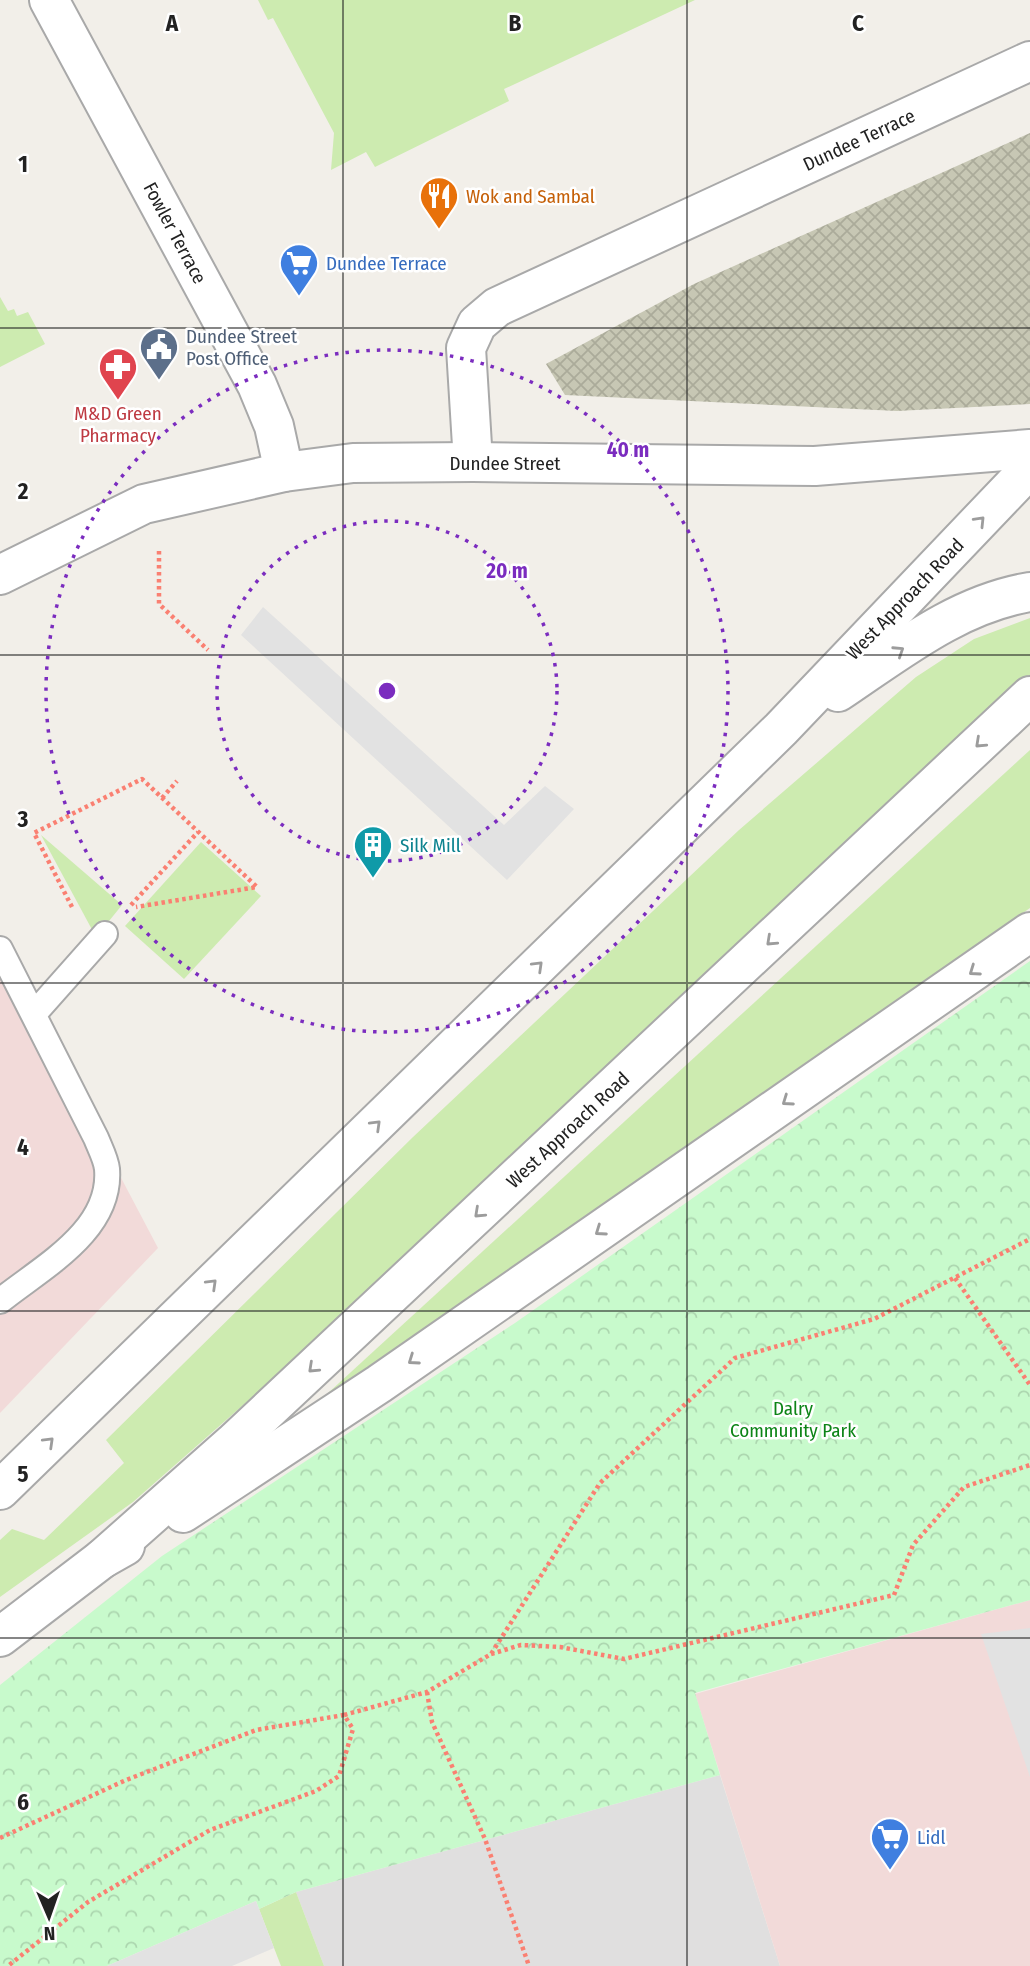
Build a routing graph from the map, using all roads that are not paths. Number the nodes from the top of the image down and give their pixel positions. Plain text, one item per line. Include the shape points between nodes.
1 (50, 0) edge
2 (1030, 61) edge
3 (1012, 451) edge
4 (472, 462) junction
5 (1030, 468) edge
6 (284, 471) junction
7 (0, 575) edge
8 (1030, 592) edge
9 (1030, 696) edge
10 (781, 729) junction
11 (1030, 932) edge
12 (99, 941) road end
13 (0, 949) edge
14 (34, 1014) junction
15 (0, 1300) edge
16 (0, 1490) edge
17 (102, 1559) junction
18 (0, 1637) edge

1 - 6 street, Fowler Terrace via 257,385 274,426
2 - 4 street, Dundee Terrace via 486,314 466,348
3 - 4 street, Dundee Street via 815,466
4 - 6 street, Dundee Street via 353,463
10 -> 5 street, West Approach Road
6 - 7 street, Dundee Street via 144,504
10 -> 8 street, West Approach Road via 937,626 976,607
9 -> 17 street, West Approach Road via 233,1443
16 -> 10 street, West Approach Road
11 -> 17 street, West Approach Road via 379,1384 178,1516
12 - 14 lane
13 - 14 lane
14 - 15 lane via 96,1139 107,1167 106,1194 98,1215 80,1236
17 - 18 street, West Approach Road

